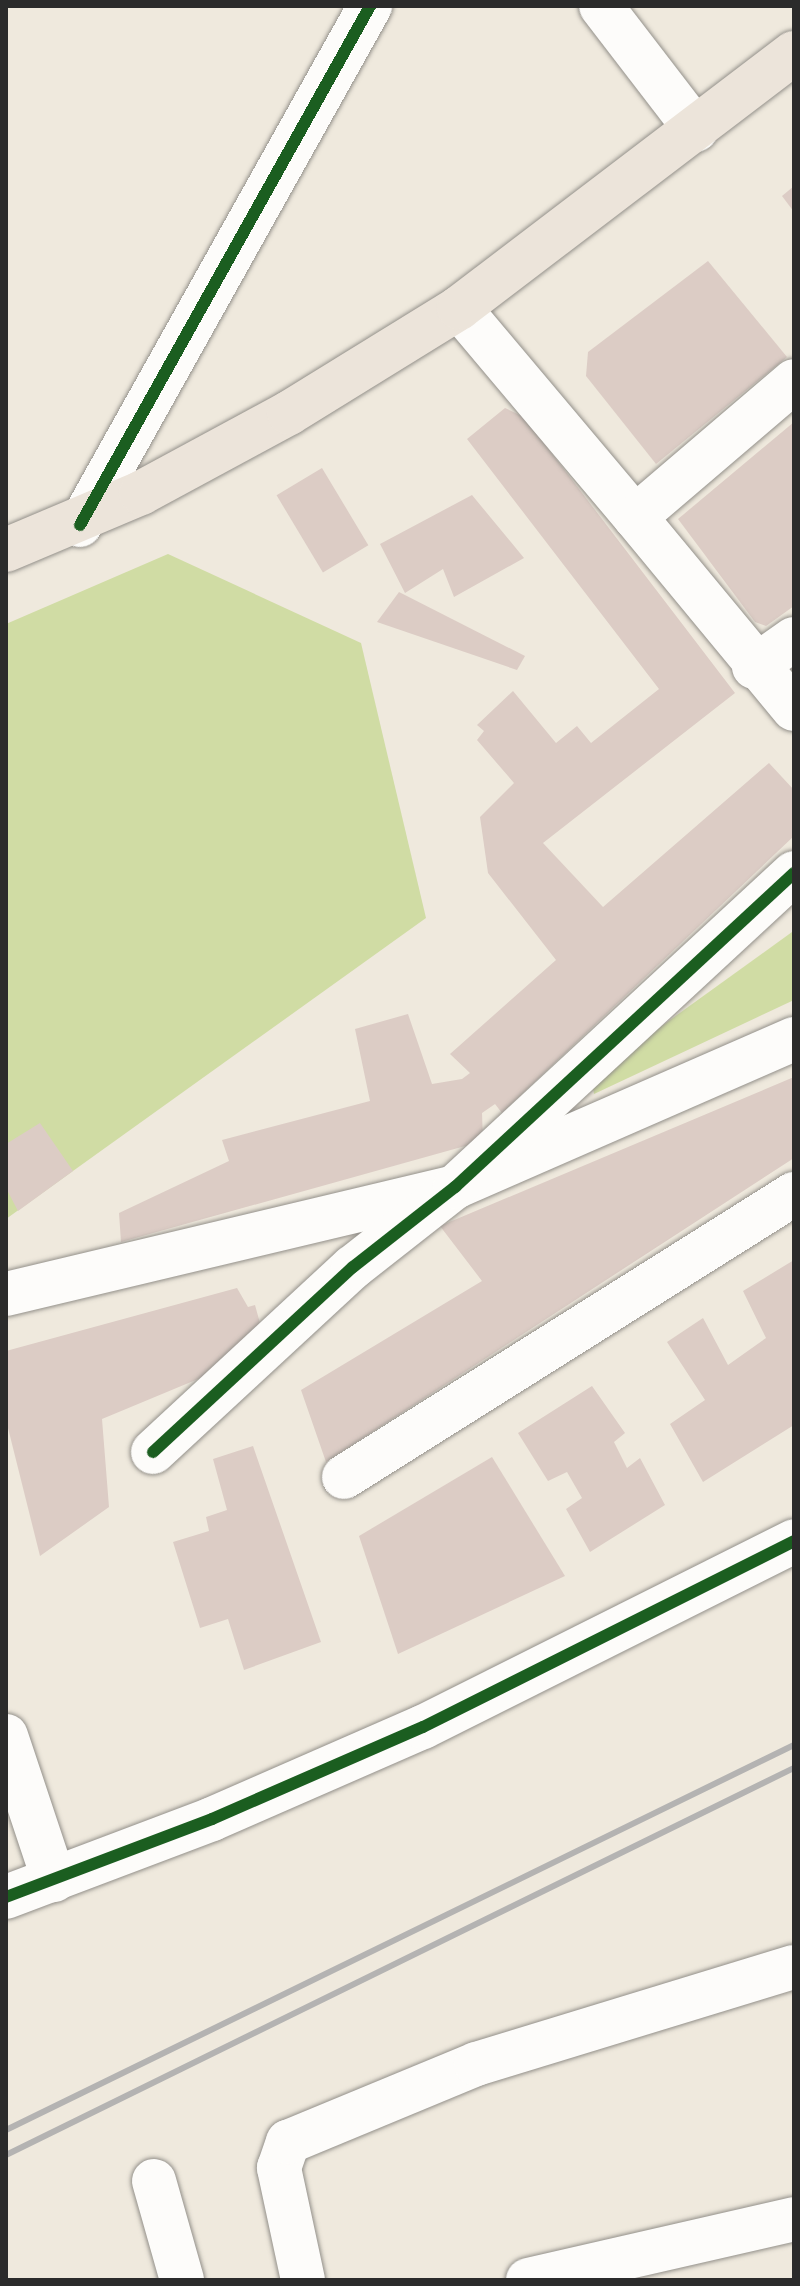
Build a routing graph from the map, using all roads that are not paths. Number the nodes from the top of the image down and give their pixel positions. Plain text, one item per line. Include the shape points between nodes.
1 (370, 6) edge
2 (601, 6) edge
3 (794, 53) edge
4 (696, 130) junction
5 (459, 308) junction
6 (794, 381) edge
7 (635, 517) junction
8 (80, 525) junction
9 (6, 550) edge
10 (794, 639) edge
11 (754, 667) junction
12 (794, 709) edge
13 (794, 873) edge
14 (794, 1039) edge
15 (455, 1187) junction
16 (794, 1194) edge
17 (6, 1294) edge
18 (153, 1452) dead end
19 (344, 1477) dead end
20 (794, 1541) edge
21 (6, 1736) edge
22 (54, 1880) junction
23 (6, 1897) edge
24 (794, 1967) edge
25 (154, 2181) dead end
26 (794, 2219) edge
27 (182, 2280) edge
28 (303, 2280) edge
29 (528, 2280) edge

1 - 8 street
2 - 4 street
3 - 4 main road
4 - 5 main road
5 - 7 street
5 - 8 main road via 289,413
6 - 7 street
7 - 11 street
8 - 9 main road
10 - 11 street
11 - 12 street
13 - 15 street
14 - 15 street
15 - 17 street
15 - 18 street via 353,1267
16 - 19 street
20 - 22 street via 423,1727
21 - 22 street
22 - 23 street
24 - 28 street via 476,2064 288,2142 279,2168
25 - 27 street
26 - 29 street

